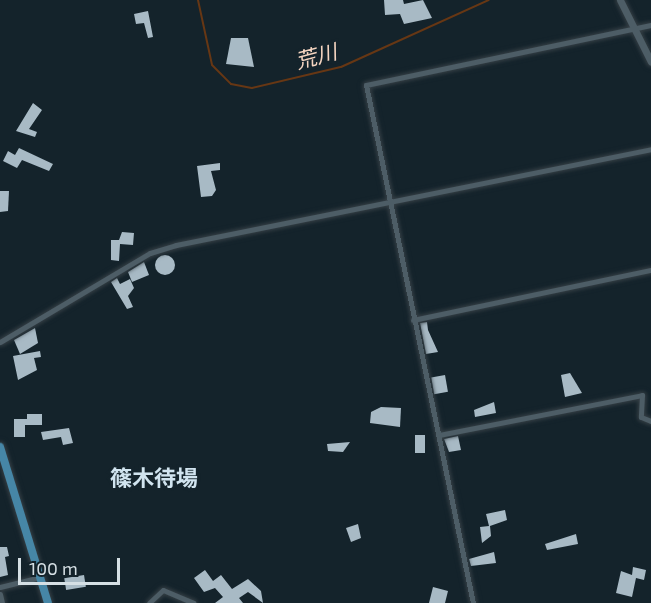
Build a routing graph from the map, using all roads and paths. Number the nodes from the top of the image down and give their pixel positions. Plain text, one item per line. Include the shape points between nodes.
1 (620, 0) edge
2 (651, 26) edge
3 (632, 29) junction
4 (651, 62) edge
5 (651, 149) edge
6 (390, 202) junction
7 (651, 270) edge
8 (413, 320) junction
9 (0, 342) edge
10 (651, 421) edge
11 (439, 435) junction
12 (0, 447) edge
13 (42, 577) junction
14 (0, 587) edge
15 (0, 594) edge
16 (2, 603) edge
17 (48, 603) edge
18 (149, 603) edge
19 (193, 603) edge
20 (473, 603) edge

1 - 3 street
2 - 3 street
3 - 4 street
3 - 6 street via 366,85
5 - 6 street
6 - 8 street
6 - 9 street via 150,253
7 - 8 street
8 - 11 street
10 - 11 street via 641,417 642,395
11 - 20 street
12 - 13 main road
13 - 14 street
13 - 17 main road
15 - 16 street
18 - 19 street via 163,590

